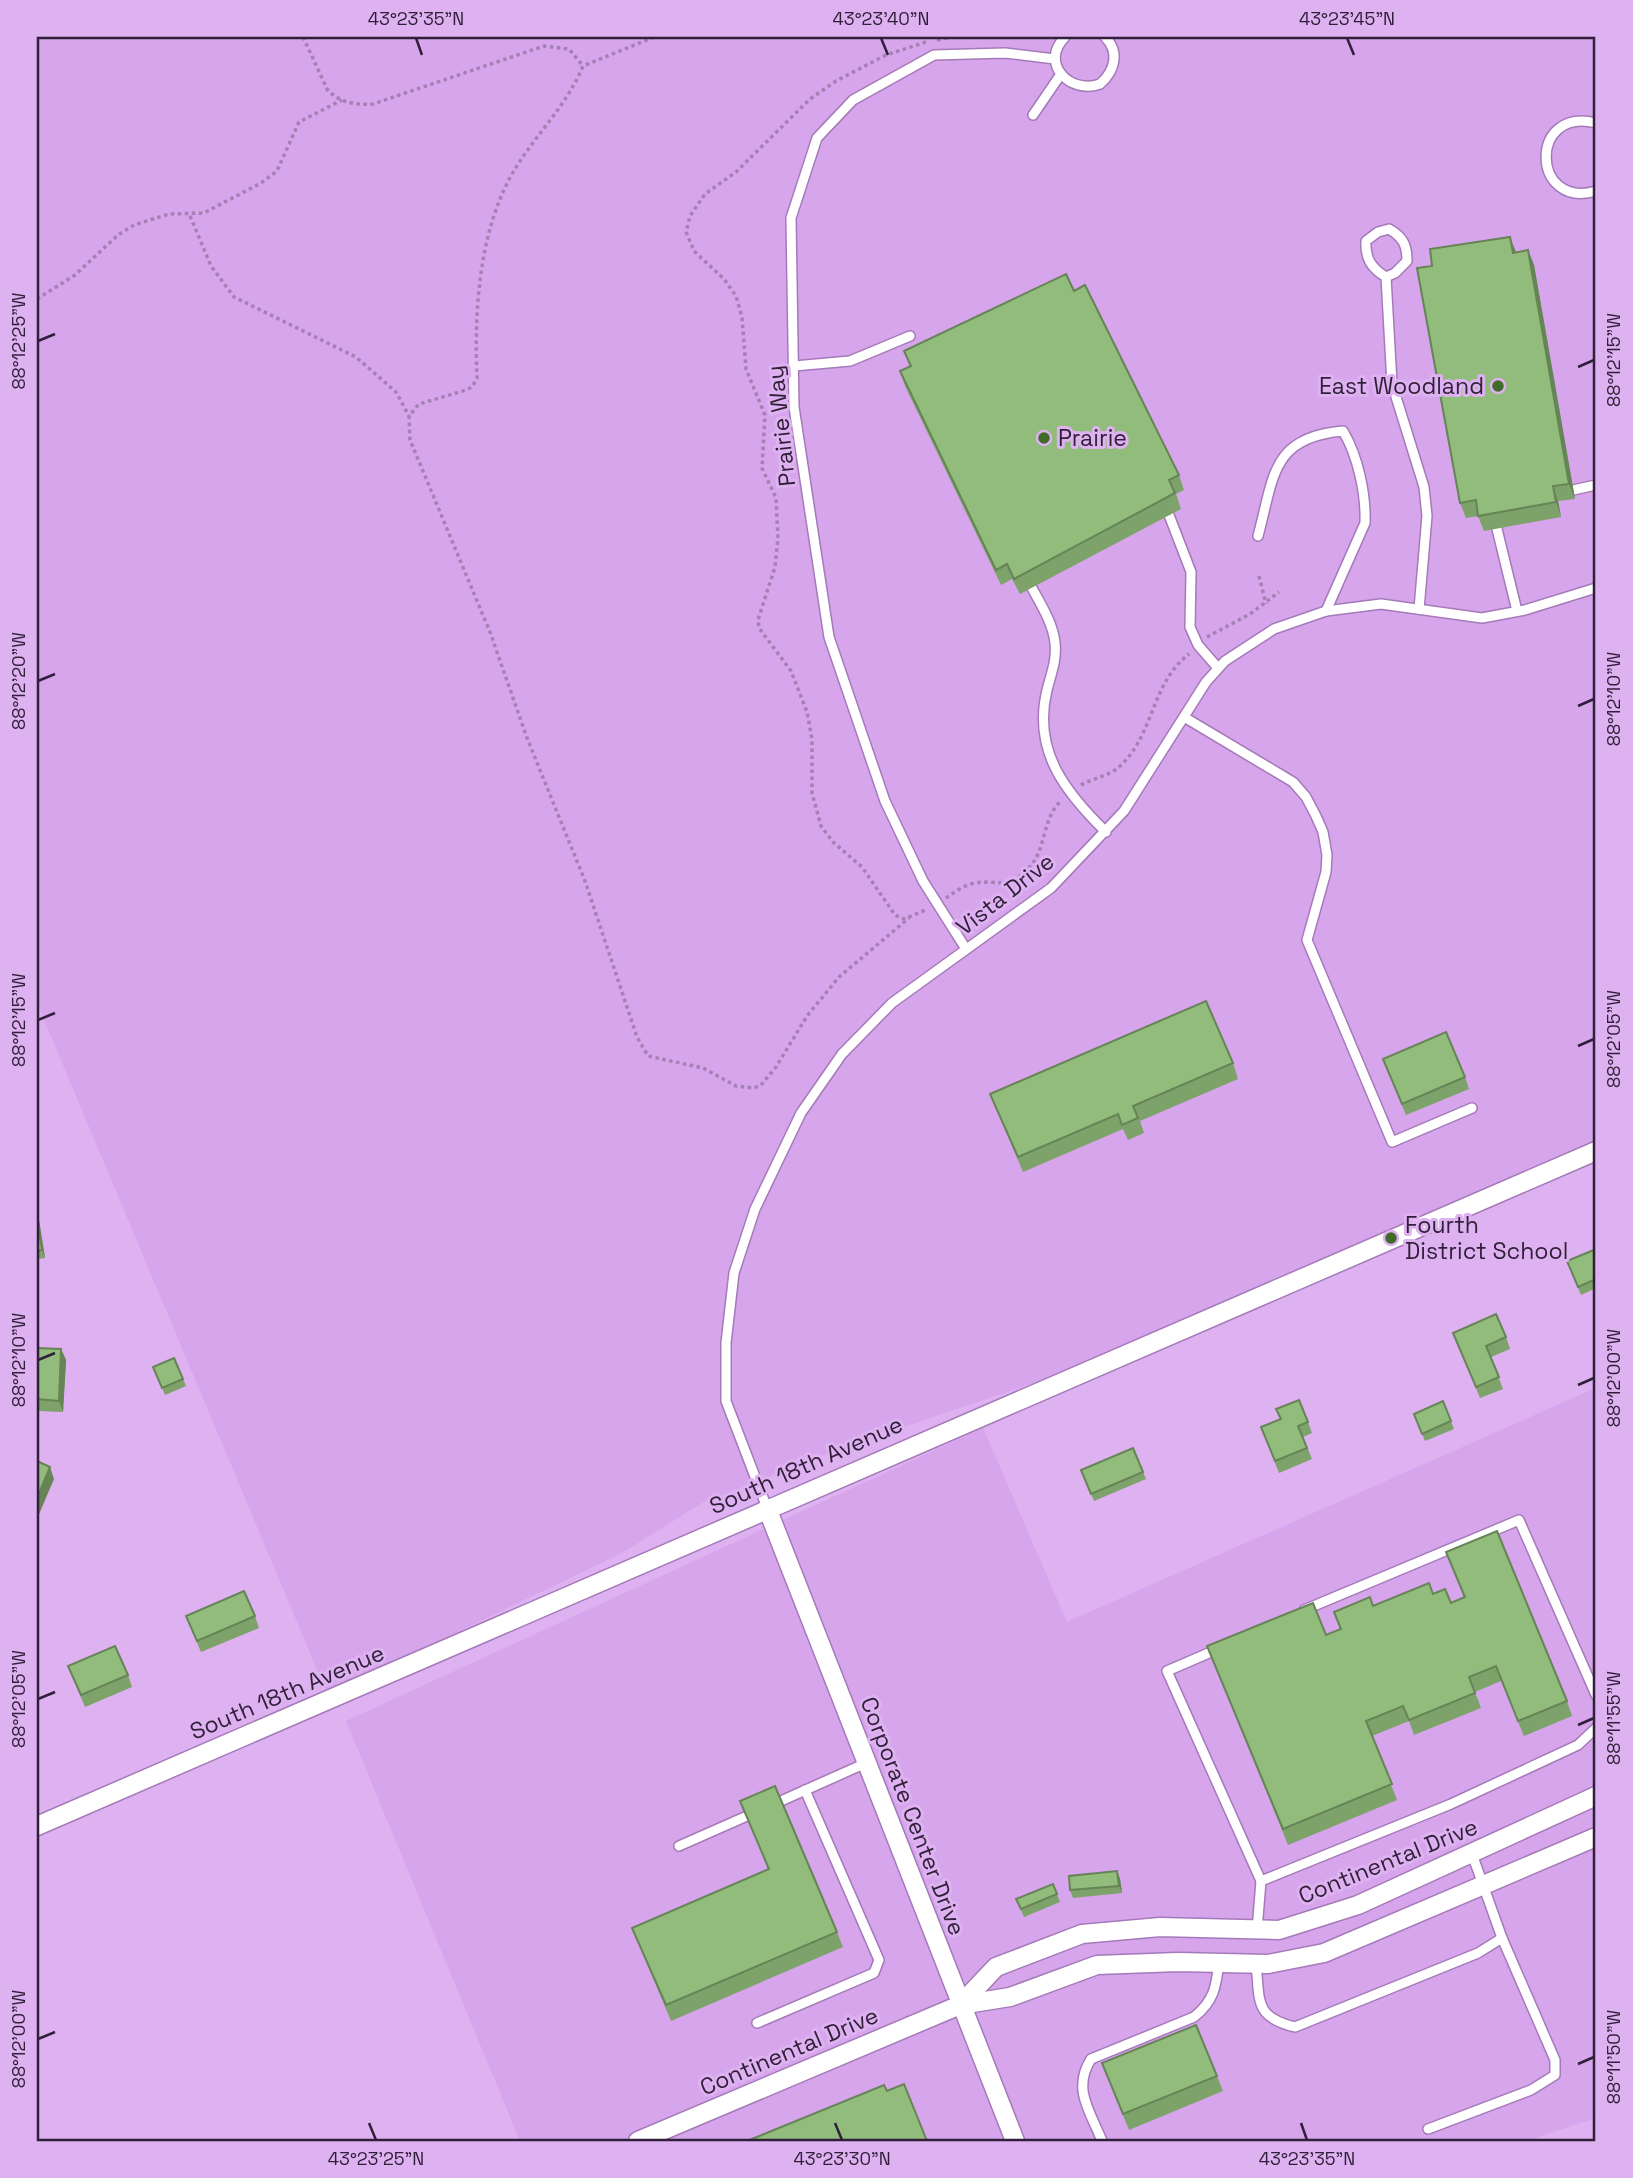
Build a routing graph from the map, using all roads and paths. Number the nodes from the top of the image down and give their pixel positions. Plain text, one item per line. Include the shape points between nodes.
1 (303, 37) edge
2 (654, 37) edge
3 (953, 37) edge
4 (1065, 37) edge
5 (1105, 37) edge
6 (1055, 59) junction
7 (583, 66) junction
8 (1060, 74) junction
9 (342, 100) junction
10 (1033, 115) dead end
11 (1596, 123) edge
12 (1596, 191) edge
13 (190, 216) junction
14 (1385, 277) junction
15 (37, 299) edge
16 (910, 336) dead end
17 (794, 366) junction
18 (409, 416) junction
19 (1596, 485) edge
20 (1573, 490) dead end
21 (1169, 515) edge
22 (1497, 529) edge
23 (1258, 536) dead end
24 (1259, 576) dead end
25 (1032, 588) edge
26 (1596, 588) edge
27 (1279, 592) dead end
28 (1266, 604) junction
29 (1419, 610) junction
30 (1326, 611) junction
31 (1517, 611) junction
32 (1198, 645) junction
33 (1218, 668) junction
34 (1184, 717) junction
35 (1070, 793) junction
36 (1106, 832) junction
37 (937, 904) junction
38 (910, 917) junction
39 (966, 949) junction
40 (1472, 1108) dead end
41 (1596, 1151) edge
42 (767, 1508) junction
43 (1292, 1616) edge
44 (1230, 1643) edge
45 (1596, 1695) edge
46 (1596, 1728) edge
47 (866, 1763) junction
48 (805, 1790) junction
49 (1596, 1796) edge
50 (37, 1826) edge
51 (1596, 1837) edge
52 (679, 1846) dead end
53 (1472, 1854) junction
54 (1261, 1881) junction
55 (1483, 1885) junction
56 (1257, 1930) junction
57 (1502, 1937) junction
58 (1219, 1963) junction
59 (1256, 1964) junction
60 (960, 2005) junction
61 (757, 2023) dead end
62 (1428, 2129) dead end
63 (638, 2141) edge
64 (1015, 2141) edge
65 (1102, 2141) edge

1 - 9 path via 327,89
2 - 7 path
3 - 38 path via 886,55 824,89 727,181 705,194 690,216 687,232 694,251 736,296 746,369 765,415 762,468 776,498 778,530 775,567 759,628 791,671 807,712 813,793 821,826 862,867 889,909 900,918
4 - 6 lane
5 - 8 lane via 1115,58 1100,84 1080,88
6 - 8 lane
6 - 17 lane, Prairie Way via 1005,53 933,55 853,100 817,138 792,218
7 - 9 path via 569,49 544,46 373,104
7 - 18 path via 568,96 513,172 496,213 482,275 477,378 472,387 419,404
8 - 10 lane
9 - 13 path via 299,122 277,171 215,209
11 - 12 lane via 1573,121 1562,126 1547,145 1545,157 1553,180 1562,189
13 - 15 path via 169,214 134,225 75,275
13 - 18 path via 211,266 234,297 356,357 396,392
14 - 14 lane via 1372,269 1366,241 1389,229 1401,237 1407,261
14 - 29 lane via 1392,384 1424,487 1427,516
16 - 17 lane via 850,361
17 - 37 lane, Prairie Way via 794,407 829,636 885,801
18 - 38 path via 411,440 490,632 585,881 637,1037 648,1056 703,1068 736,1086 761,1085 839,977
19 - 20 lane
21 - 32 lane via 1191,572 1190,627
22 - 31 lane
23 - 30 lane via 1276,468 1290,449 1302,438 1343,431 1353,447 1365,523
24 - 28 path
25 - 35 lane via 1055,641 1056,658 1044,714 1048,754
26 - 31 lane, Vista Drive
27 - 28 path
28 - 32 path
29 - 30 lane, Vista Drive via 1381,604
29 - 31 lane, Vista Drive via 1482,618
30 - 33 lane, Vista Drive via 1274,629
32 - 33 lane
32 - 35 path via 1163,683 1145,729 1123,764
33 - 34 lane, Vista Drive
34 - 36 lane, Vista Drive
34 - 40 lane via 1293,782 1316,816 1323,832 1326,872 1307,940 1392,1142
35 - 36 lane
35 - 37 path via 1054,808 1038,854 1026,871 1002,884 973,883
36 - 39 lane, Vista Drive via 1051,888
37 - 38 path
37 - 39 lane, Prairie Way
39 - 42 lane, Vista Drive via 892,1003 842,1054 801,1113 755,1209 734,1273 726,1343 726,1401
41 - 42 street, South 18th Avenue
42 - 47 street, Corporate Center Drive
42 - 50 street, South 18th Avenue
43 - 45 lane via 1519,1520
44 - 54 lane via 1167,1671
46 - 54 lane via 1578,1745 1451,1804
47 - 48 lane
47 - 60 street, Corporate Center Drive
48 - 52 lane
48 - 61 lane via 879,1960 874,1973
49 - 53 street, Continental Drive
51 - 55 street, Continental Drive
53 - 55 lane
53 - 56 street, Continental Drive via 1358,1905 1279,1930
54 - 56 lane
55 - 57 lane
55 - 59 street, Continental Drive via 1324,1954
56 - 60 street, Continental Drive via 1160,1927 1082,1934 996,1967
57 - 59 lane via 1478,1953 1295,2027 1273,2022 1260,2007
57 - 62 lane via 1555,2060 1555,2075 1531,2090
58 - 59 street, Continental Drive
58 - 60 street, Continental Drive via 1097,1965 1010,1997
58 - 65 lane via 1216,1991 1208,2006 1194,2017 1091,2059 1083,2071 1080,2086
60 - 63 street, Continental Drive
60 - 64 street, Corporate Center Drive

